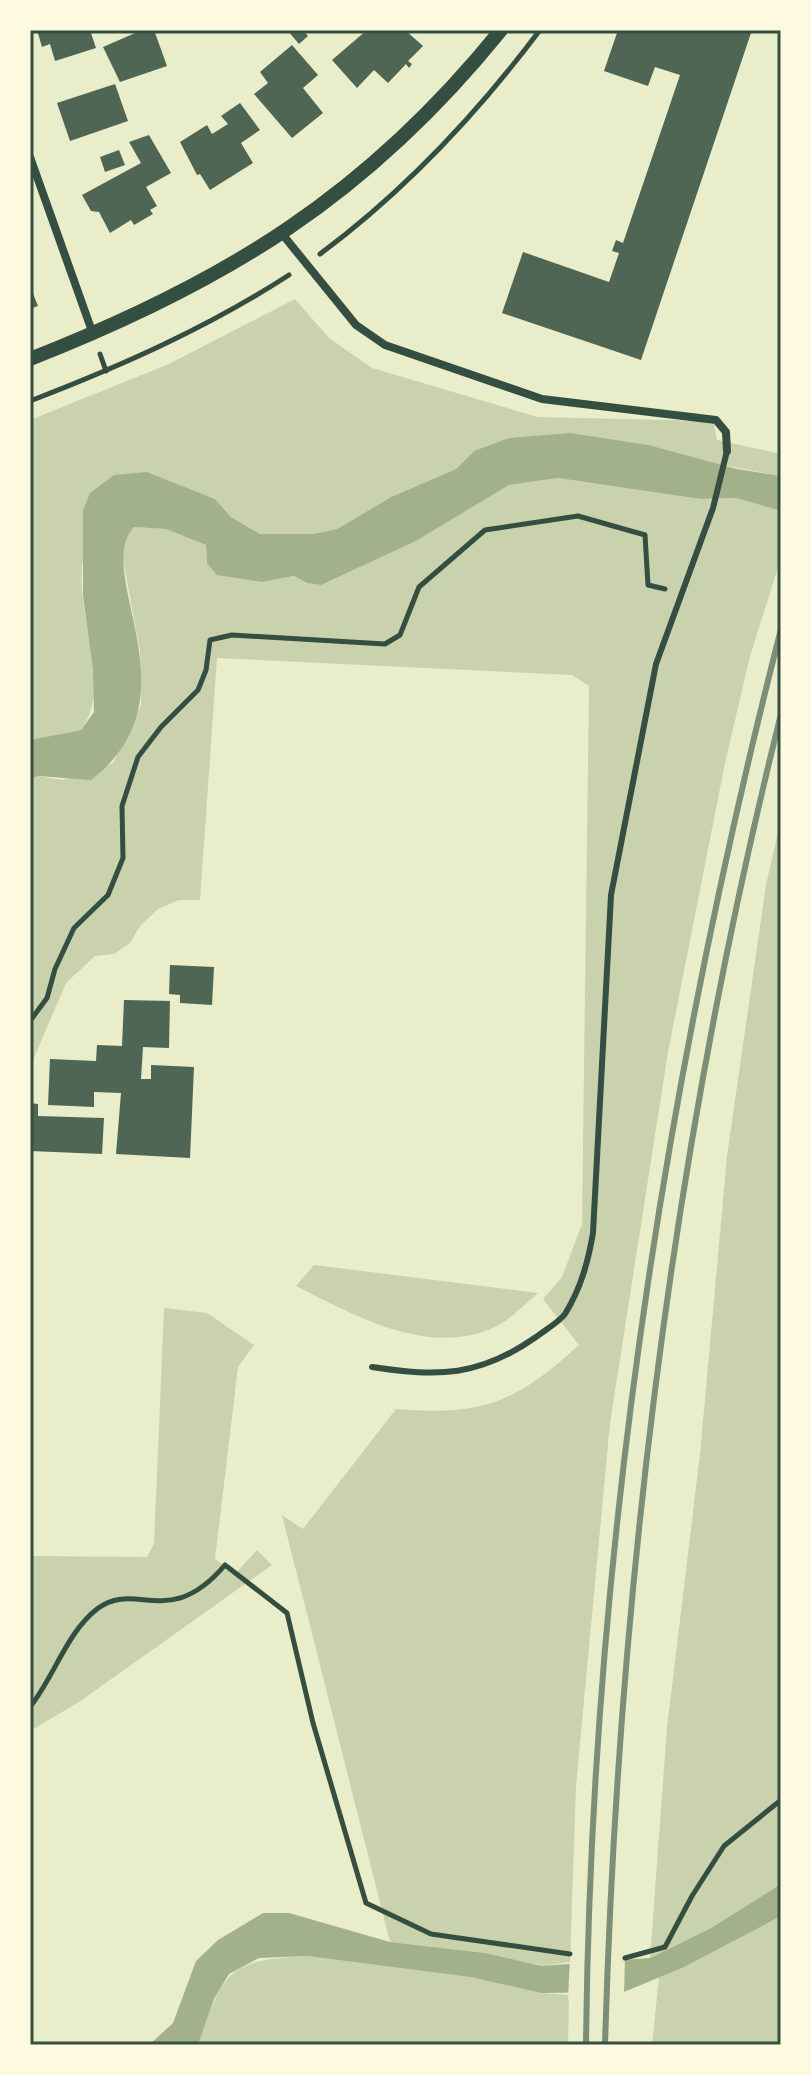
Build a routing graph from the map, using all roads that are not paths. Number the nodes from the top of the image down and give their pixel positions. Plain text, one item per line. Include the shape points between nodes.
1 (501, 30) edge
2 (30, 157) edge
3 (283, 235) junction
4 (93, 334) junction
5 (30, 359) edge
6 (727, 451) joint
7 (372, 1367) dead end

1 - 3 street via 383,158
2 - 4 street
3 - 4 street
3 - 6 street via 356,325 385,345 542,399 716,420 726,432
4 - 5 street
6 - 7 lane via 713,508 656,664 611,895 593,1233 586,1271 564,1316 505,1358 457,1373

